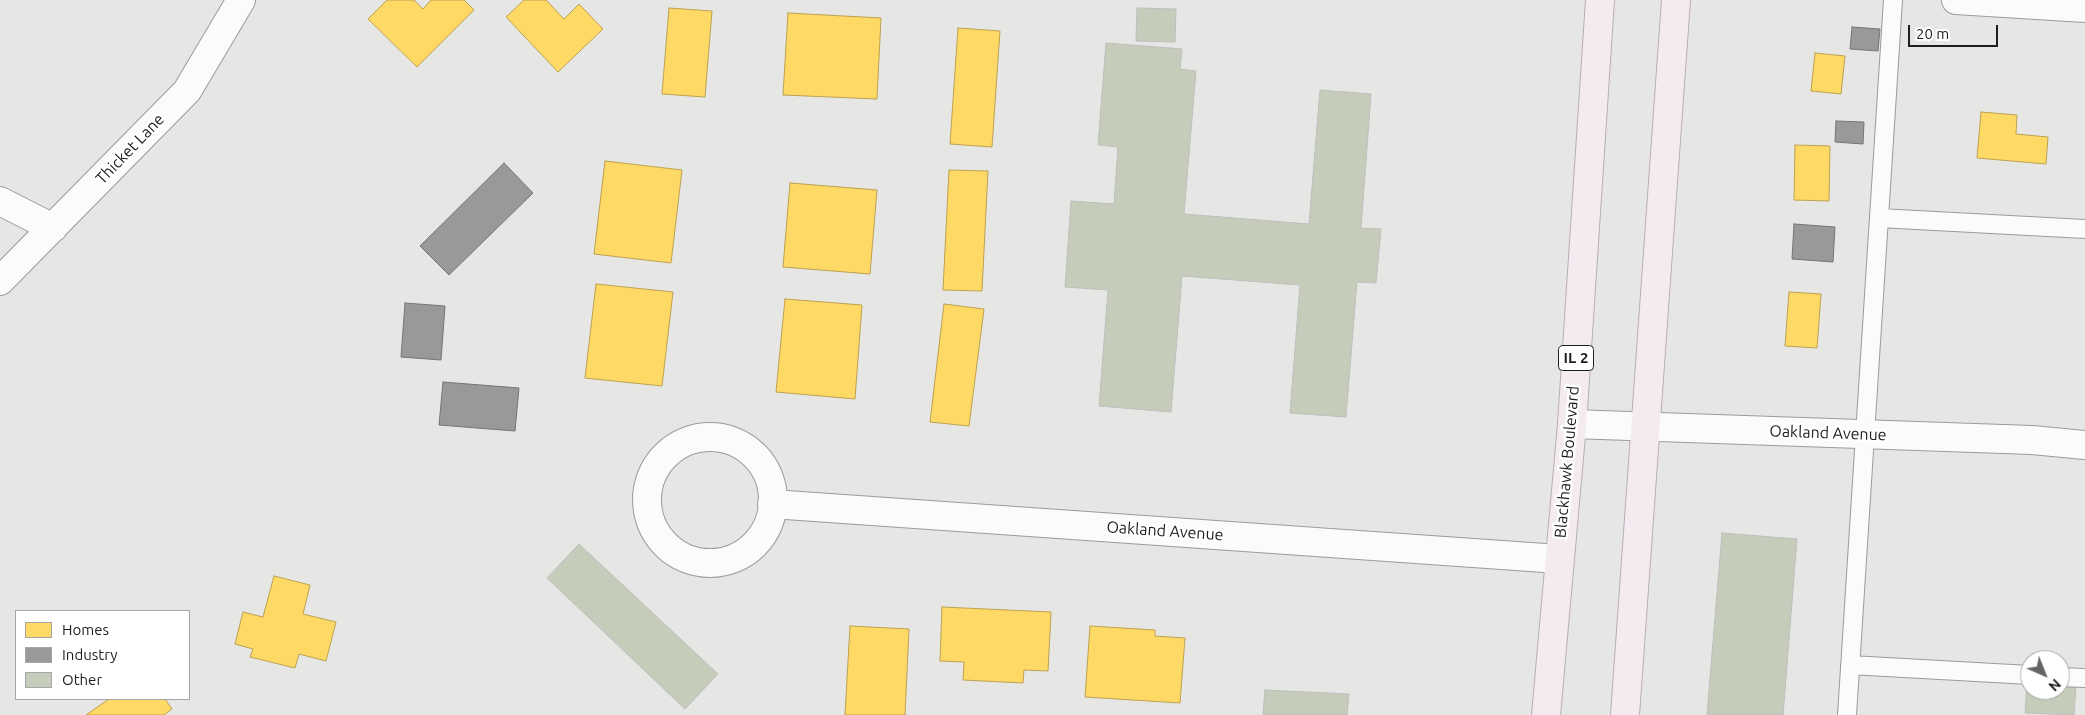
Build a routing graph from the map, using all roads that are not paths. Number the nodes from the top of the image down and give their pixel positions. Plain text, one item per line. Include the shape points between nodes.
1 (241, 0) edge
2 (1600, 0) edge
3 (1676, 0) edge
4 (1894, 0) edge
5 (1956, 0) edge
6 (2085, 8) edge
7 (0, 201) edge
8 (1879, 218) junction
9 (53, 228) junction
10 (2085, 229) edge
11 (0, 282) edge
12 (1572, 424) junction
13 (1645, 426) junction
14 (1865, 434) junction
15 (2085, 445) edge
16 (772, 504) junction
17 (1559, 559) junction
18 (1850, 665) junction
19 (2020, 674) edge
20 (2070, 677) edge
21 (2085, 678) edge
22 (1546, 715) edge
23 (1625, 715) edge
24 (1847, 715) edge

1 - 9 street, Thicket Lane via 186,91
2 - 12 main road, Blackhawk Boulevard / IL 2
3 - 13 main road
4 - 8 lane
5 - 6 street
7 - 9 street
8 - 10 lane
8 - 14 lane
9 - 11 street, Thicket Lane
12 - 13 street, Oakland Avenue
12 - 17 main road, Blackhawk Boulevard / IL 2
13 - 14 street, Oakland Avenue
13 - 23 main road
14 - 15 street, Oakland Avenue
14 - 18 lane
16 - 16 street via 764,531 751,548 732,558 712,563 691,560 673,551 658,536 649,518 647,497 651,477 661,460 677,446 696,438 716,437 736,442 754,454 766,471
16 - 17 street, Oakland Avenue
17 - 22 main road, Blackhawk Boulevard / IL 2
18 - 19 lane
18 - 24 lane
20 - 21 lane

